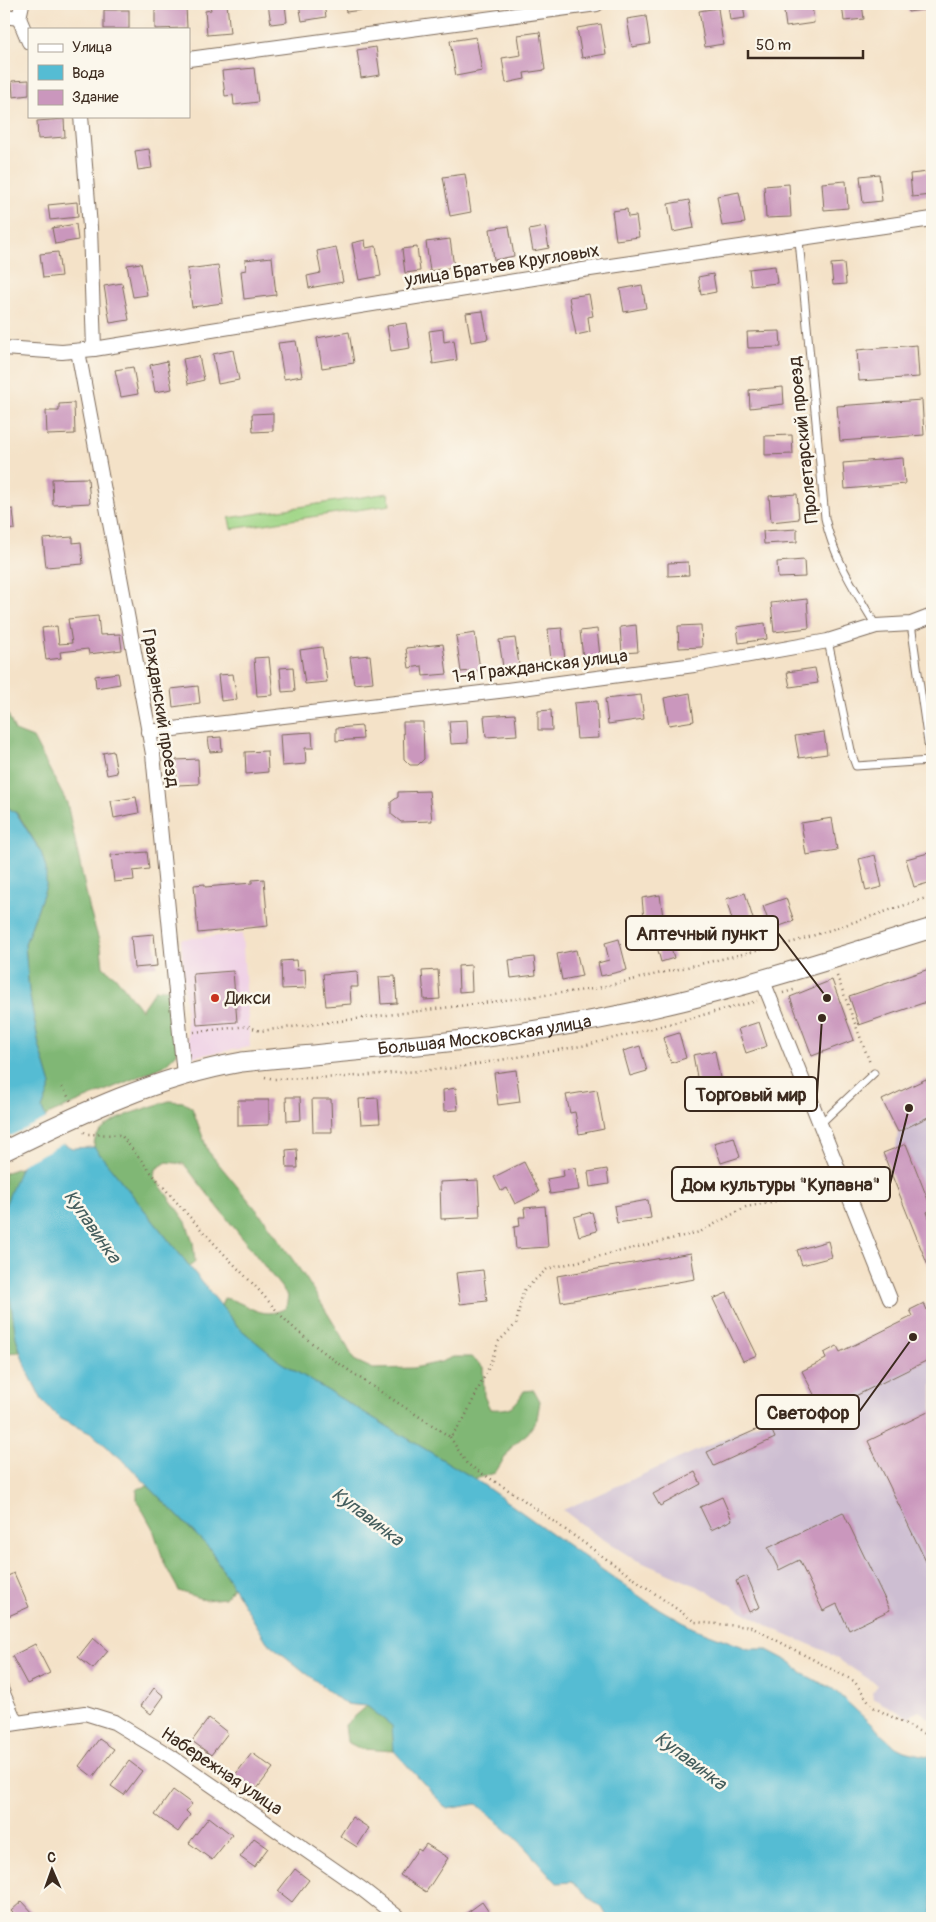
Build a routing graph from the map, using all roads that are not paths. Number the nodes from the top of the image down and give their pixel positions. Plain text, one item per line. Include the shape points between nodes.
1 (22, 4) edge
2 (597, 4) edge
3 (4, 16) edge
4 (19, 18) junction
5 (28, 40) edge
6 (190, 59) edge
7 (81, 118) edge
8 (932, 219) edge
9 (799, 240) junction
10 (4, 348) edge
11 (94, 349) junction
12 (78, 351) junction
13 (931, 422) edge
14 (932, 430) edge
15 (932, 616) edge
16 (911, 624) junction
17 (876, 626) junction
18 (828, 641) junction
19 (148, 732) junction
20 (930, 761) junction
21 (932, 771) edge
22 (932, 928) edge
23 (766, 989) junction
24 (874, 1073) road end
25 (184, 1074) junction
26 (820, 1124) junction
27 (4, 1151) edge
28 (890, 1299) dead end
29 (4, 1687) edge
30 (19, 1722) junction
31 (4, 1725) edge
32 (399, 1918) edge

1 - 4 street
2 - 6 street
3 - 4 street
4 - 5 street
7 - 11 street via 90,226
8 - 9 street, улица Братьев Кругловых
9 - 11 street, улица Братьев Кругловых via 583,270
9 - 17 lane, Пролетарский проезд via 825,518 829,538
10 - 12 street, улица Братьев Кругловых
11 - 12 street, улица Братьев Кругловых
12 - 19 street, Гражданский проезд
13 - 14 lane
15 - 16 street, 1-я Гражданская улица
16 - 17 street, 1-я Гражданская улица
16 - 20 lane
17 - 18 street, 1-я Гражданская улица
18 - 19 street, 1-я Гражданская улица via 684,666 507,690
18 - 20 lane via 856,766
19 - 25 street, Гражданский проезд via 153,754
20 - 21 lane
22 - 23 main road, Большая Московская улица
23 - 25 main road, Большая Московская улица via 704,996 573,1024 472,1040 242,1062
23 - 26 street
24 - 26 lane
25 - 27 main road, Большая Московская улица via 144,1088
26 - 28 street
29 - 30 lane
30 - 31 street, Набережная улица
30 - 32 street, Набережная улица via 85,1713 114,1722 170,1756 354,1883

